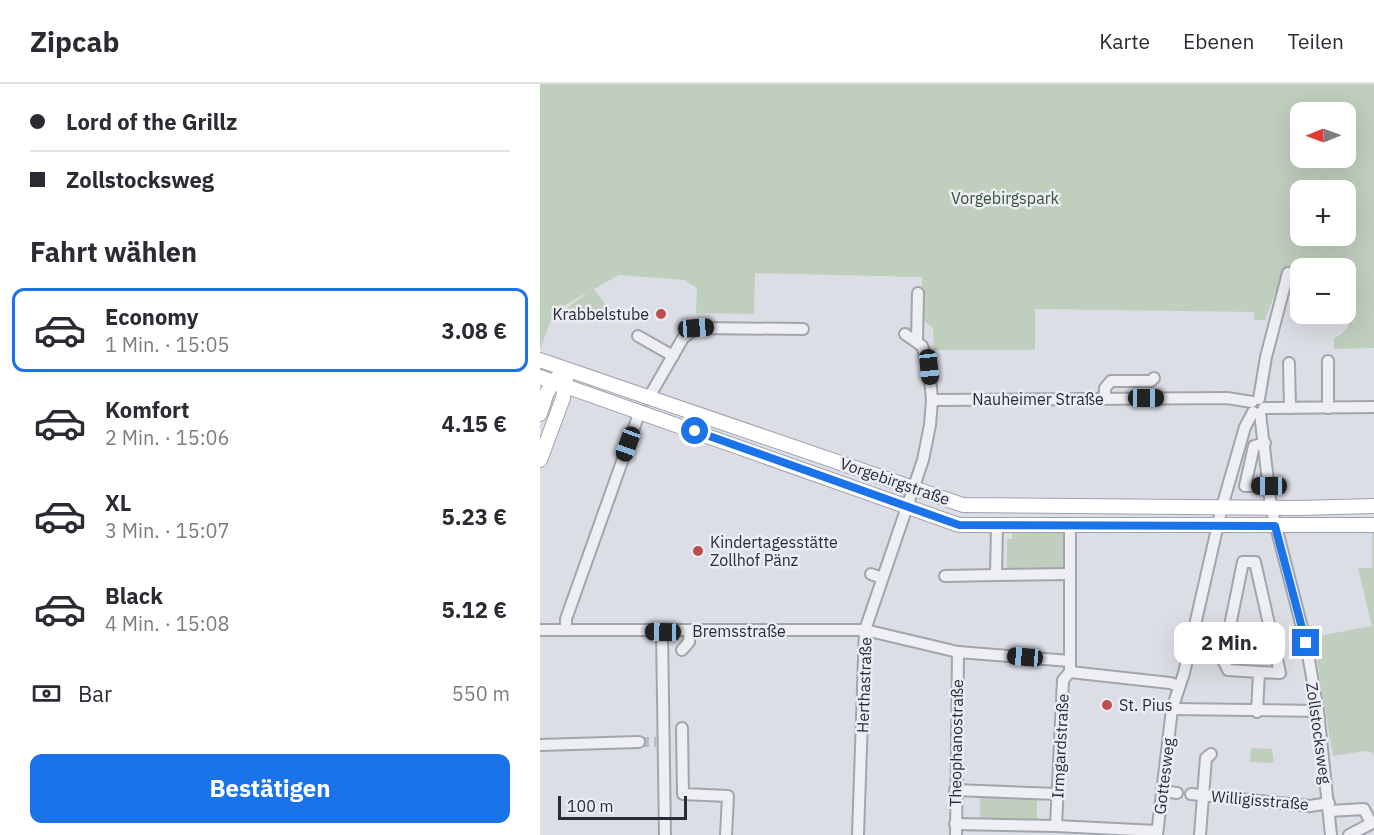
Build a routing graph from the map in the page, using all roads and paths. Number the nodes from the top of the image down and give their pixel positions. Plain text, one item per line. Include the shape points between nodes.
1 (1288, 273) dead end
2 (918, 293) dead end
3 (803, 329) dead end
4 (905, 334) dead end
5 (638, 336) dead end
6 (917, 340) junction
7 (673, 356) junction
8 (540, 360) edge
9 (1328, 362) dead end
10 (1289, 363) dead end
11 (566, 370) junction
12 (1154, 378) dead end
13 (553, 382) edge
14 (1105, 398) junction
15 (648, 399) junction
16 (932, 400) junction
17 (1257, 407) junction
18 (1290, 408) junction
19 (1328, 408) junction
20 (1374, 408) edge
21 (640, 411) junction
22 (540, 414) edge
23 (1265, 443) junction
24 (540, 460) edge
25 (1269, 486) junction
26 (914, 489) junction
27 (908, 506) junction
28 (1374, 506) edge
29 (1222, 507) junction
30 (1271, 507) junction
31 (997, 525) junction
32 (1070, 525) junction
33 (1217, 525) junction
34 (1374, 525) edge
35 (1275, 526) junction
36 (870, 574) dead end
37 (996, 574) junction
38 (1070, 574) junction
39 (945, 576) dead end
40 (882, 578) junction
41 (765, 618) dead end
42 (540, 630) edge
43 (566, 630) junction
44 (865, 630) junction
45 (690, 631) junction
46 (766, 631) junction
47 (663, 632) junction
48 (682, 650) dead end
49 (958, 652) junction
50 (1070, 666) junction
51 (1259, 672) junction
52 (1179, 686) junction
53 (1172, 709) junction
54 (1318, 711) junction
55 (1257, 712) junction
56 (682, 728) dead end
57 (634, 742) tunnel mouth
58 (540, 745) edge
59 (1211, 754) dead end
60 (955, 790) junction
61 (1162, 791) junction
62 (1178, 793) dead end
63 (1057, 794) junction
64 (1196, 795) junction
65 (1329, 807) junction
66 (1373, 822) edge
67 (1056, 825) junction
68 (956, 830) edge
69 (1157, 833) edge
70 (665, 835) edge
71 (726, 835) edge
72 (858, 835) edge
73 (1200, 835) edge
74 (1331, 835) edge
75 (1349, 835) edge

1 - 17 street
2 - 6 street
3 - 7 street via 696,328 683,338
4 - 6 street
5 - 7 street
6 - 16 street, Herthastraße via 929,367
7 - 15 street
8 - 11 main road, Vorgebirgstraße
9 - 19 street
10 - 18 street
11 - 13 main road
11 - 15 main road, Vorgebirgstraße
12 - 14 street via 1111,381 1105,388
13 - 21 main road, Vorgebirgstraße
13 - 22 main road
13 - 24 main road
14 - 16 street, Nauheimer Straße
14 - 17 street, Nauheimer Straße via 1227,398
15 - 26 main road, Vorgebirgstraße
16 - 26 street, Herthastraße via 923,460
17 - 18 street, Nauheimer Straße
17 - 23 street, Zollstocksweg
17 - 29 street, Gottesweg via 1245,427
18 - 19 street, Nauheimer Straße
19 - 20 street, Nauheimer Straße
21 - 27 main road, Vorgebirgstraße
21 - 43 street via 566,619
23 - 25 street, Zollstocksweg
23 - 25 street via 1254,446 1245,486
25 - 30 street, Zollstocksweg
26 - 27 street, Herthastraße
26 - 29 main road, Vorgebirgstraße via 963,505
27 - 31 main road, Vorgebirgstraße via 959,525
27 - 40 street, Herthastraße
28 - 30 main road, Vorgebirgstraße
29 - 30 main road, Vorgebirgstraße
29 - 33 street, Gottesweg
30 - 35 street, Zollstocksweg
31 - 32 main road, Vorgebirgstraße
31 - 37 street
32 - 33 main road, Vorgebirgstraße
32 - 38 street, Irmgardstraße
33 - 35 main road, Vorgebirgstraße
33 - 52 street, Gottesweg
34 - 35 main road, Vorgebirgstraße
35 - 54 street, Zollstocksweg via 1306,643
36 - 40 street
37 - 38 street
37 - 39 street
38 - 50 street, Irmgardstraße
40 - 44 street, Herthastraße
41 - 46 street
42 - 43 street, Bremsstraße
43 - 47 street, Bremsstraße
44 - 46 street, Bremsstraße
44 - 49 street, Bremsstraße
44 - 72 street, Herthastraße
45 - 46 street, Bremsstraße
45 - 47 street, Bremsstraße
45 - 48 street via 689,642
47 - 70 street via 660,742
49 - 50 street, Bremsstraße
49 - 60 street, Theophanostraße
50 - 52 street, Bremsstraße
50 - 63 street, Irmgardstraße via 1063,680
51 - 51 street via 1228,670 1223,660 1243,562 1255,561 1280,673
51 - 55 street
52 - 53 street, Gottesweg
53 - 55 street
53 - 61 street, Gottesweg
54 - 55 street
54 - 65 street, Zollstocksweg
56 - 71 street via 683,794 728,796
57 - 58 street
59 - 64 street via 1206,758
60 - 63 street
60 - 68 street, Theophanostraße
61 - 62 street
61 - 69 street, Gottesweg
63 - 67 street, Irmgardstraße
64 - 65 street, Willigisstraße
64 - 73 street
65 - 66 street, Willigisstraße via 1364,809
65 - 74 street, Zollstocksweg
66 - 75 street
67 - 68 street
67 - 69 street

